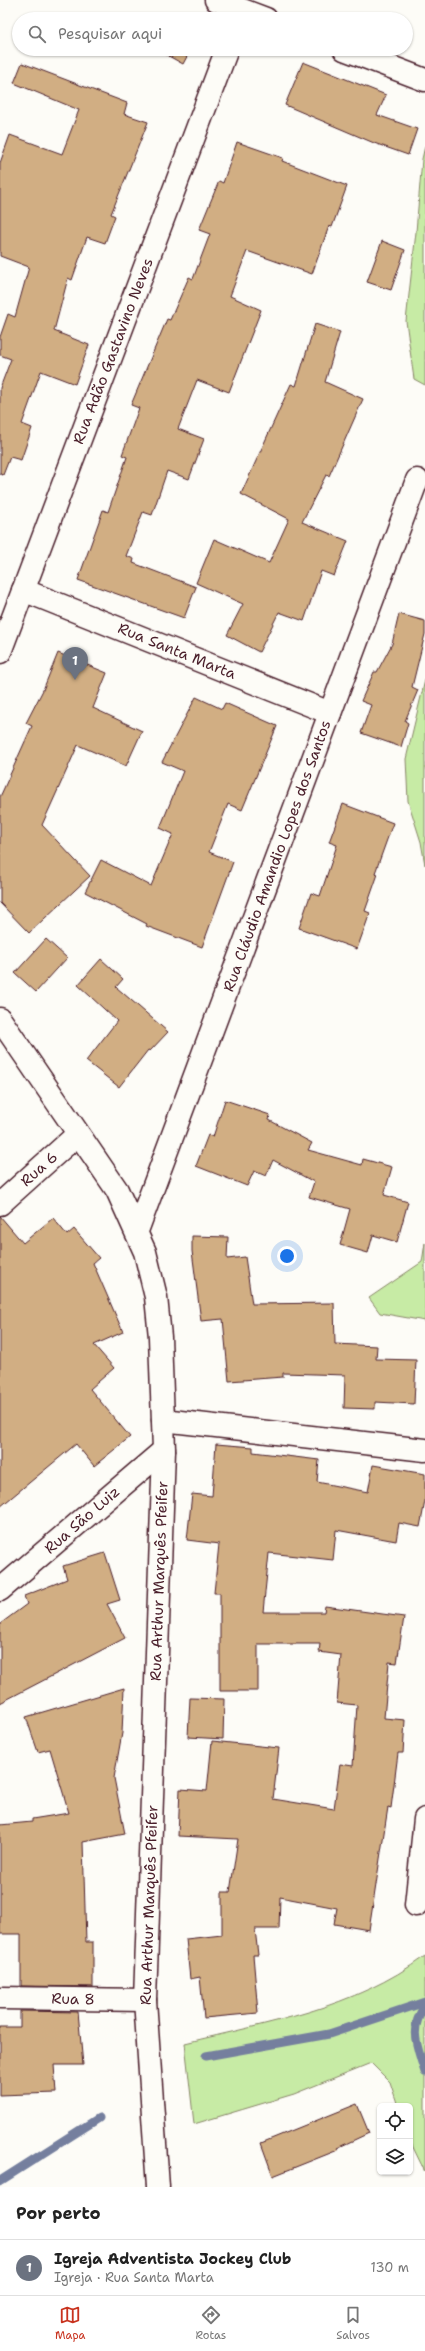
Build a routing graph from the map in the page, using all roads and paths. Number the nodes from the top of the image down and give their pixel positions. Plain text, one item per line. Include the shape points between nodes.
1 (216, 0) edge
2 (242, 10) edge
3 (224, 56) edge
4 (362, 56) edge
5 (425, 80) edge
6 (417, 480) dead end
7 (24, 590) junction
8 (0, 652) edge
9 (330, 713) junction
10 (0, 1019) edge
11 (78, 1134) junction
12 (0, 1204) edge
13 (137, 1231) junction
14 (164, 1420) junction
15 (164, 1450) junction
16 (425, 1450) edge
17 (0, 1590) edge
18 (425, 1819) edge
19 (416, 1905) dead end
20 (0, 1998) edge
21 (145, 2000) junction
22 (158, 2187) edge

1 - 2 street
3 - 7 street, Rua Adão Gastavino Neves
4 - 5 street
6 - 9 street, Rua Cláudio Amandio Lopes dos Santos
7 - 8 street, Rua Adão Gastavino Neves
7 - 9 street, Rua Santa Marta
9 - 13 street, Rua Cláudio Amandio Lopes dos Santos
10 - 11 street, Rua Arthur Marquês Pfeifer
11 - 12 street, Rua 6
11 - 13 street, Rua Arthur Marquês Pfeifer via 117,1190
13 - 14 street, Rua Arthur Marquês Pfeifer via 156,1298
14 - 15 street, Rua Arthur Marquês Pfeifer
14 - 16 street
15 - 17 street, Rua São Luiz
15 - 21 street, Rua Arthur Marquês Pfeifer
18 - 19 street
20 - 21 street, Rua 8
21 - 22 street, Rua Arthur Marquês Pfeifer

